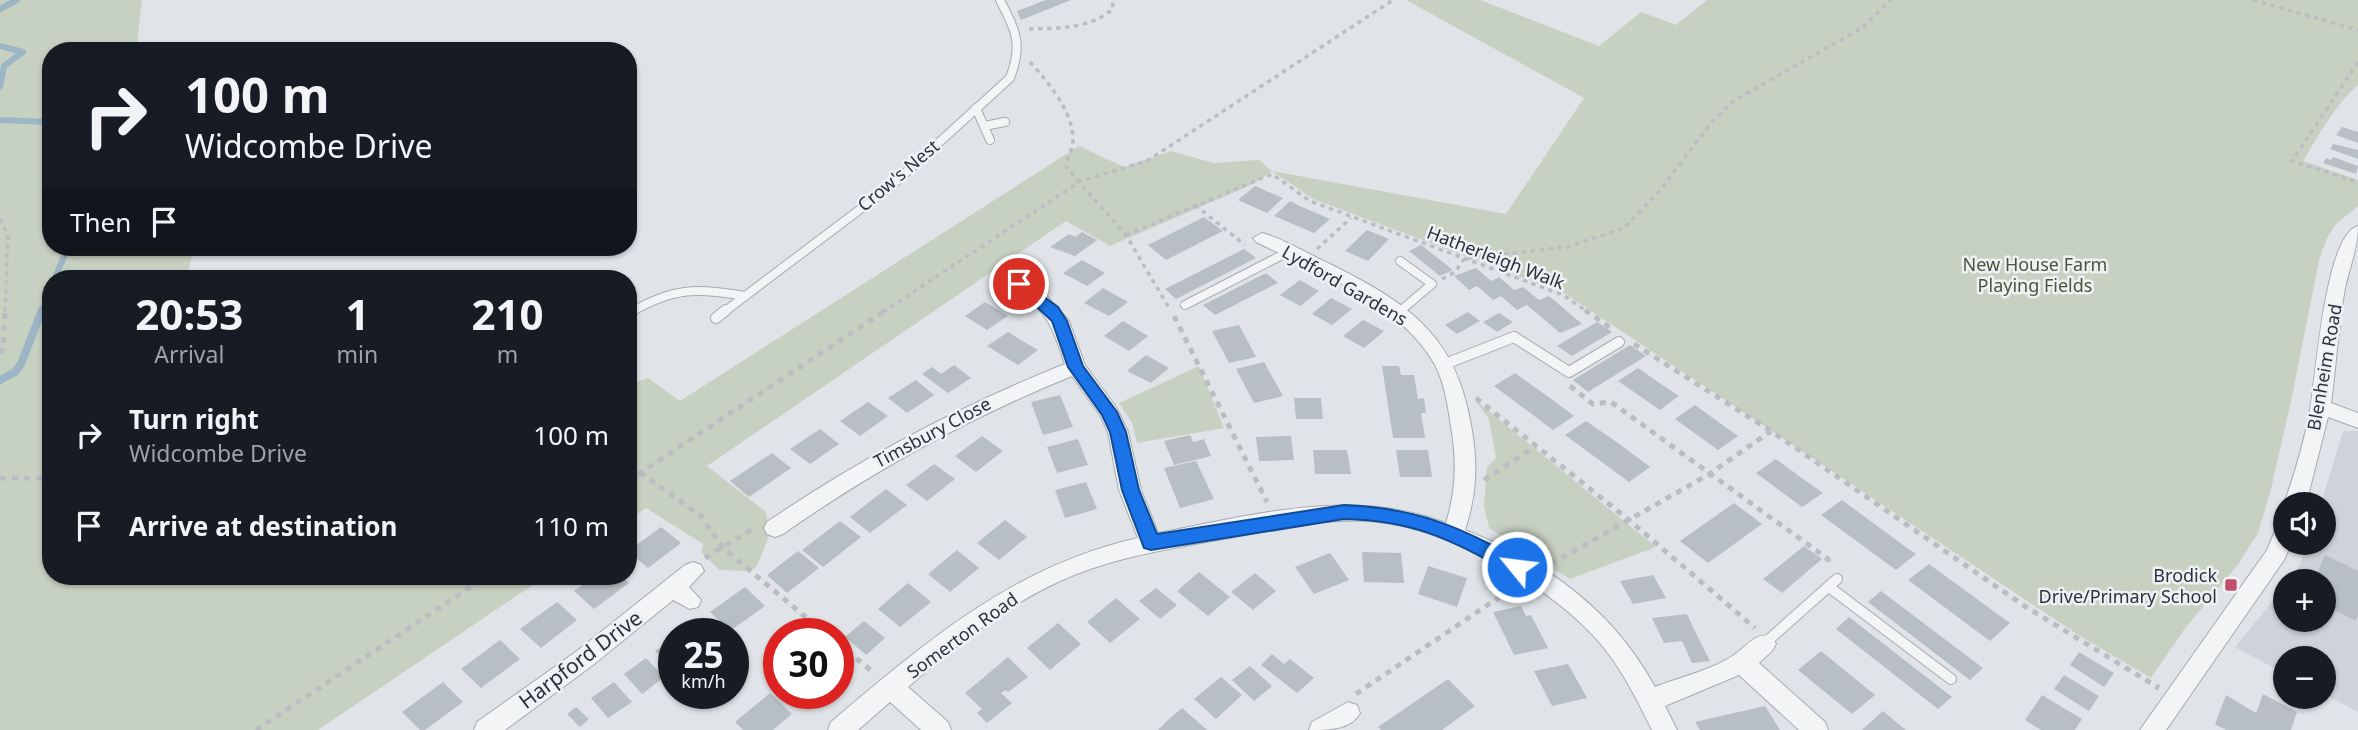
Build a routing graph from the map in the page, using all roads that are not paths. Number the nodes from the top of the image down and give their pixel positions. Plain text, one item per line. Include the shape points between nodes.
1 (1000, 0) edge
2 (976, 108) junction
3 (1005, 122) dead end
4 (984, 126) junction
5 (990, 139) dead end
6 (2357, 232) edge
7 (1262, 238) road end
8 (1297, 255) junction
9 (1400, 261) dead end
10 (1019, 278) dead end
11 (745, 296) junction
12 (1185, 305) dead end
13 (637, 309) edge
14 (1399, 312) junction
15 (716, 318) dead end
16 (1623, 340) road end
17 (1076, 367) junction
18 (1447, 370) junction
19 (2320, 406) junction
20 (2358, 421) edge
21 (2298, 492) edge
22 (784, 515) road end
23 (1453, 533) junction
24 (1151, 542) junction
25 (2276, 555) edge
26 (693, 570) road end
27 (1767, 642) joint
28 (1742, 663) junction
29 (1951, 679) dead end
30 (891, 687) junction
31 (1649, 701) junction
32 (1348, 713) dead end
33 (486, 730) edge
34 (840, 730) edge
35 (939, 730) edge
36 (1321, 730) edge
37 (1665, 730) edge
38 (1816, 730) edge
39 (2152, 730) edge

1 - 2 lane, Crow's Nest via 1020,53 1010,78
2 - 4 lane
2 - 11 lane, Crow's Nest via 891,186
3 - 4 lane
4 - 5 lane
6 - 19 street, Blenheim Road via 2339,279
7 - 8 street, Lydford Gardens
8 - 12 lane
8 - 14 street, Lydford Gardens
9 - 14 lane via 1432,284
10 - 17 street via 1060,321
11 - 13 lane via 696,287 659,296
11 - 15 lane, Crow's Nest
14 - 18 street, Lydford Gardens via 1427,336
16 - 18 lane via 1569,372 1514,337
17 - 22 street, Timsbury Close via 949,421
17 - 24 street via 1118,432 1130,490
18 - 23 street, Lydford Gardens via 1467,455 1466,491
19 - 20 street
19 - 21 street, Blenheim Road
23 - 24 street, Somerton Road via 1420,521 1344,512
23 - 31 street, Somerton Road via 1503,558 1576,605 1611,639
24 - 30 street, Somerton Road via 1043,579 993,608
25 - 39 street
26 - 33 street, Harpford Drive via 682,594
27 - 28 street
27 - 29 lane via 1833,583
28 - 31 street
28 - 38 street
30 - 34 street, Somerton Road
30 - 35 street
31 - 37 street, Somerton Road
32 - 36 street

